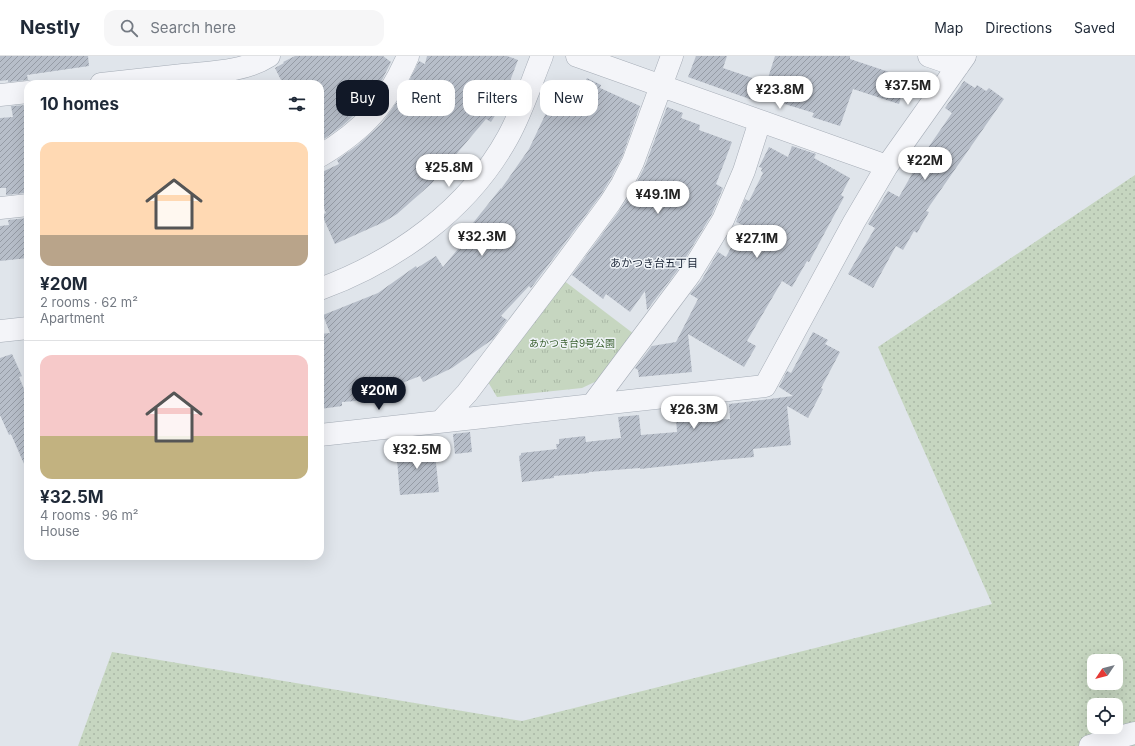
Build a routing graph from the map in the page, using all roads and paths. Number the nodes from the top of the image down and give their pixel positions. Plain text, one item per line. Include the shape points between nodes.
1 (268, 56) edge
2 (408, 56) edge
3 (542, 56) edge
4 (577, 56) edge
5 (672, 56) edge
6 (929, 56) edge
7 (961, 61) edge
8 (182, 72) edge
9 (128, 80) edge
10 (662, 86) junction
11 (24, 92) edge
12 (0, 95) edge
13 (760, 121) junction
14 (324, 153) edge
15 (887, 166) junction
16 (24, 205) edge
17 (0, 208) edge
18 (324, 287) edge
19 (24, 328) edge
20 (0, 331) edge
21 (592, 405) junction
22 (441, 421) junction
23 (324, 435) edge
24 (1135, 733) edge
25 (1090, 746) edge

1 - 8 street via 247,66 226,70
2 - 14 street via 388,96 374,114 359,129
3 - 18 street via 508,136 477,182 433,226 397,252 355,275
4 - 10 street
5 - 10 street
6 - 7 street
7 - 15 street
8 - 9 street
10 - 13 street
10 - 22 street via 633,162 610,203 466,393
11 - 12 street
13 - 15 street
13 - 21 street via 744,171 723,220 690,274
15 - 21 street via 765,386
16 - 17 street
19 - 20 street
21 - 22 street
22 - 23 street
24 - 25 street

